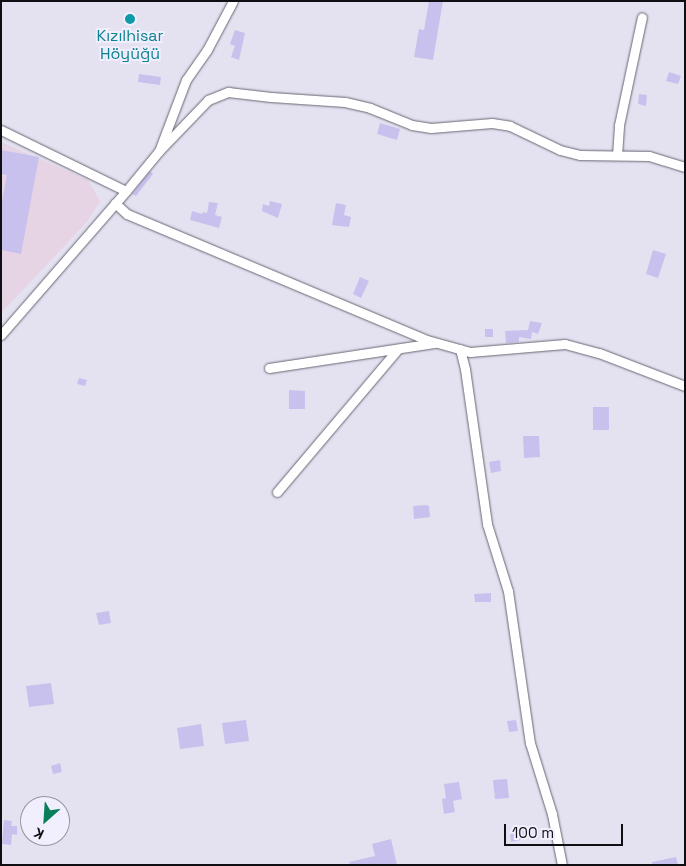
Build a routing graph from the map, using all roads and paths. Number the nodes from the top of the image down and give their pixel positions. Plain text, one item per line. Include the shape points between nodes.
1 (233, 1) edge
2 (642, 17) dead end
3 (1, 130) edge
4 (159, 151) junction
5 (617, 155) junction
6 (685, 167) edge
7 (126, 191) junction
8 (115, 203) junction
9 (1, 335) edge
10 (437, 343) junction
11 (398, 349) junction
12 (460, 350) junction
13 (270, 368) dead end
14 (685, 386) edge
15 (277, 492) dead end
16 (562, 865) edge

1 - 4 street via 207,50 186,80
2 - 5 street via 619,125
3 - 7 street
4 - 5 street via 208,100 228,92 345,102 412,125 431,128 492,123 525,132 541,142 573,153
4 - 7 street
5 - 6 street via 649,156
7 - 8 street
8 - 9 street
8 - 10 street via 127,214
10 - 11 street
10 - 12 street
11 - 13 street
11 - 15 street
12 - 14 street via 470,352 565,344 599,353
12 - 16 street via 487,524 508,591 530,743 552,814

